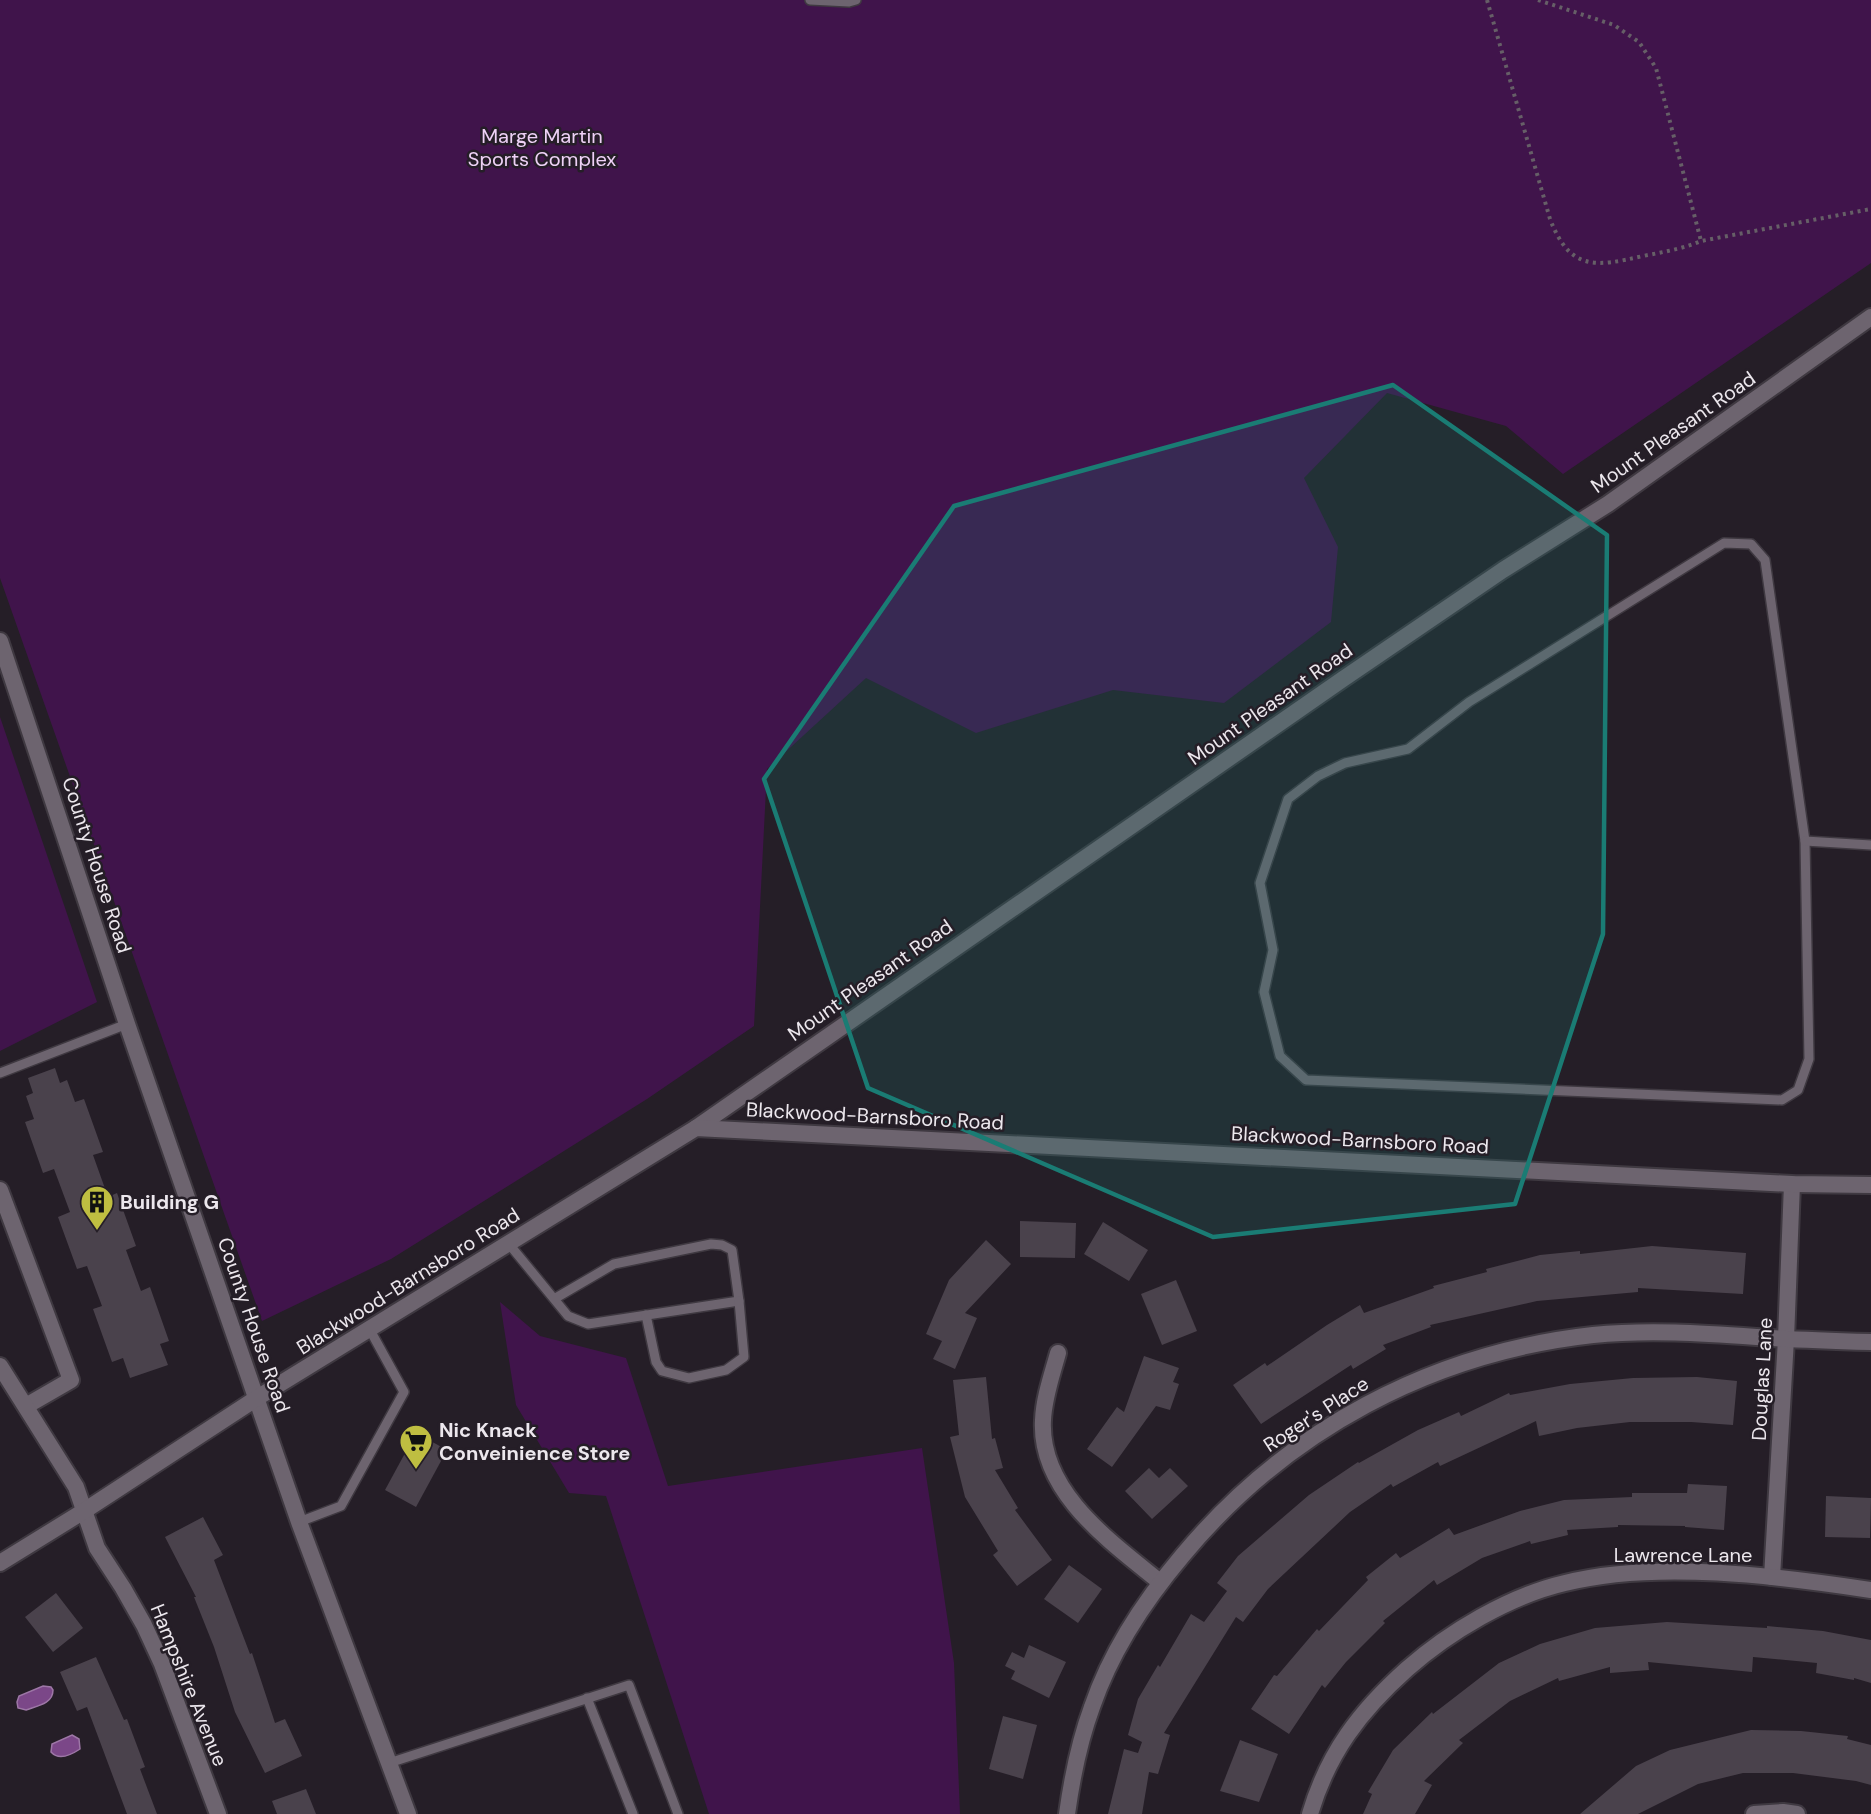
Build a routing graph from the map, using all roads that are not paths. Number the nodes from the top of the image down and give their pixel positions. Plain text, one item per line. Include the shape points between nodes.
1 (810, 0) edge
2 (852, 1) edge
3 (1871, 317) edge
4 (0, 641) edge
5 (1805, 841) junction
6 (1871, 845) edge
7 (128, 1024) junction
8 (0, 1073) edge
9 (696, 1128) junction
10 (1792, 1184) junction
11 (1871, 1185) edge
12 (0, 1190) edge
13 (509, 1244) junction
14 (554, 1299) junction
15 (739, 1301) junction
16 (646, 1315) junction
17 (370, 1330) junction
18 (1786, 1339) junction
19 (1871, 1342) edge
20 (1058, 1353) dead end
21 (0, 1366) edge
22 (257, 1398) junction
23 (26, 1406) junction
24 (84, 1511) junction
25 (299, 1522) junction
26 (0, 1563) edge
27 (1772, 1577) junction
28 (1160, 1582) junction
29 (1871, 1590) edge
30 (587, 1698) junction
31 (389, 1763) junction
32 (218, 1814) edge
33 (408, 1814) edge
34 (633, 1814) edge
35 (678, 1814) edge
36 (1067, 1814) edge
37 (1310, 1814) edge
38 (1754, 1814) edge
39 (1797, 1814) edge

1 - 2 lane
3 - 9 street, Mount Pleasant Road via 1608,504 1343,679
4 - 7 street, County House Road
5 - 5 lane via 1765,560 1751,544 1724,543 1469,702 1408,749 1345,763 1288,799 1260,883 1273,950 1264,992 1280,1056 1306,1080 1782,1100 1798,1090 1809,1059
5 - 6 lane
7 - 8 lane
7 - 22 street, County House Road
9 - 10 street, Blackwood-Barnsboro Road
9 - 13 street, Blackwood-Barnsboro Road
10 - 11 street, Blackwood-Barnsboro Road
10 - 18 street, Douglas Lane
12 - 23 street via 71,1380
13 - 14 lane
13 - 17 street, Blackwood-Barnsboro Road
14 - 15 lane via 614,1264 711,1244 732,1250
14 - 16 lane via 568,1316 588,1324
15 - 16 lane
15 - 16 lane via 744,1357 726,1370 689,1378 662,1371 656,1362
17 - 22 street, Blackwood-Barnsboro Road
17 - 25 lane via 404,1392 341,1506
18 - 19 street, Roger's Place
18 - 27 street, Douglas Lane
18 - 28 street, Roger's Place via 1654,1332 1593,1335 1487,1356 1433,1374 1358,1409 1283,1458 1226,1507
20 - 28 street via 1043,1422 1051,1465 1090,1524
21 - 23 street, Hampshire Avenue
22 - 24 street, Blackwood-Barnsboro Road
22 - 25 street, County House Road
23 - 24 street, Hampshire Avenue via 76,1487
24 - 26 street, Blackwood-Barnsboro Road
24 - 32 street, Hampshire Avenue via 97,1548 154,1646
25 - 31 street, County House Road
27 - 29 street, Lawrence Lane
27 - 37 street, Lawrence Lane via 1635,1573 1584,1578 1530,1595 1484,1616 1435,1646 1386,1688 1354,1724 1332,1757
28 - 36 street, Roger's Place via 1116,1652 1092,1705
30 - 31 lane
30 - 34 lane
30 - 35 lane via 629,1685
31 - 33 street, County House Road
38 - 39 street

